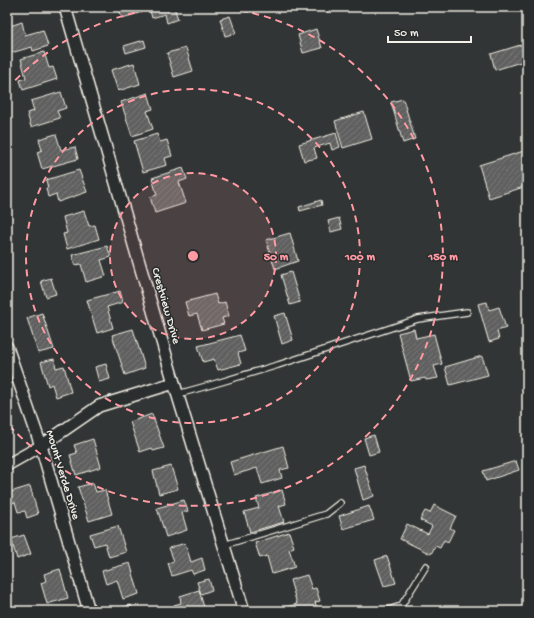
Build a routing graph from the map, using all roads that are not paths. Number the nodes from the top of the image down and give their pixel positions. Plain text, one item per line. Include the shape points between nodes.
1 (65, 7) edge
2 (468, 312) dead end
3 (7, 347) edge
4 (174, 383) junction
5 (178, 394) junction
6 (41, 446) junction
7 (7, 465) edge
8 (340, 503) dead end
9 (224, 545) junction
10 (426, 566) dead end
11 (89, 611) edge
12 (244, 611) edge
13 (385, 611) edge

1 - 4 street, Crestview Drive
2 - 5 lane via 418,319
3 - 6 street, Mount Verde Drive
4 - 5 street, Crestview Drive
4 - 6 street via 99,406
5 - 9 street, Crestview Drive
6 - 7 street
6 - 11 street, Mount Verde Drive
8 - 9 lane via 326,514
9 - 12 street, Crestview Drive
10 - 13 lane via 401,606

